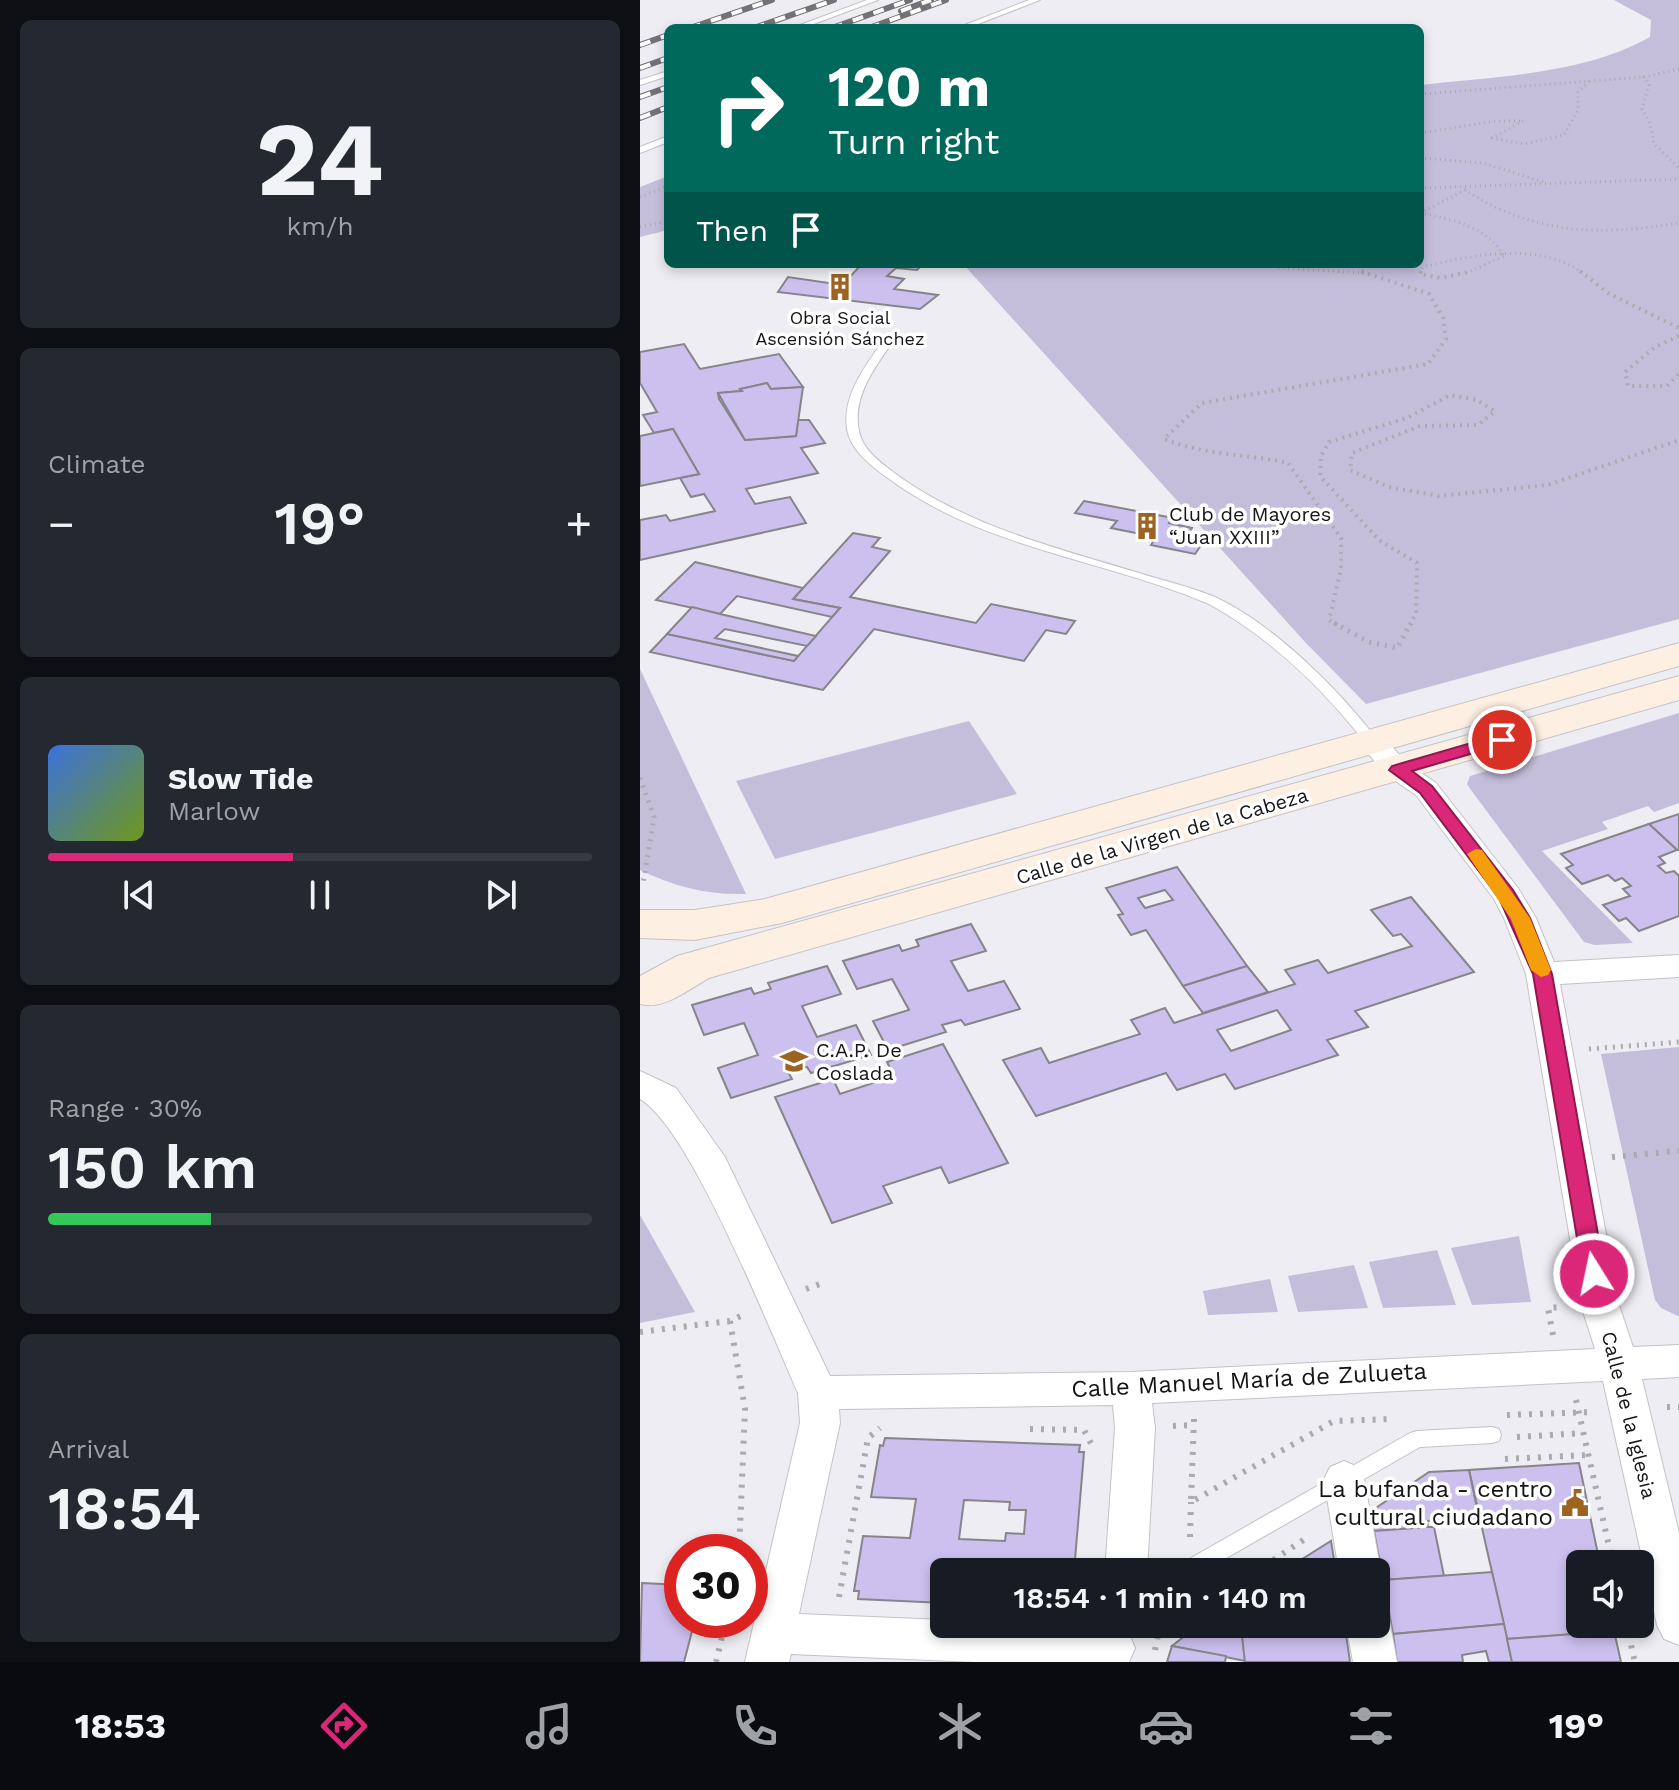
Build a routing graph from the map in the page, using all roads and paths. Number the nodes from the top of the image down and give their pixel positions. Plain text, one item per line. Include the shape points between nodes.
1 (874, 0) edge
2 (1036, 0) edge
3 (807, 24) edge
4 (972, 24) edge
5 (1679, 69) edge
6 (664, 74) edge
7 (1644, 77) junction
8 (1590, 80) junction
9 (640, 83) edge
10 (1424, 94) edge
11 (1424, 132) edge
12 (664, 141) edge
13 (640, 150) edge
14 (1424, 158) edge
15 (1679, 168) edge
16 (1679, 179) edge
17 (1546, 183) junction
18 (664, 188) edge
19 (1424, 188) edge
20 (1465, 190) junction
21 (640, 197) edge
22 (1424, 211) edge
23 (1424, 214) edge
24 (664, 222) edge
25 (1679, 223) edge
26 (640, 227) edge
27 (1504, 256) junction
28 (1424, 267) edge
29 (1278, 268) edge
30 (1423, 268) edge
31 (1679, 328) edge
32 (1679, 336) edge
33 (887, 343) dead end
34 (1679, 374) edge
35 (1679, 440) edge
36 (1679, 654) edge
37 (1679, 688) edge
38 (1385, 755) junction
39 (640, 778) edge
40 (642, 910) edge
41 (1679, 966) edge
42 (1542, 974) junction
43 (644, 998) edge
44 (1679, 1042) edge
45 (1588, 1049) dead end
46 (640, 1083) edge
47 (1679, 1151) edge
48 (1612, 1157) dead end
49 (640, 1332) edge
50 (1679, 1361) edge
51 (1619, 1363) junction
52 (1131, 1388) junction
53 (818, 1393) junction
54 (1204, 1409) dead end
55 (1579, 1413) dead end
56 (1397, 1419) dead end
57 (893, 1428) dead end
58 (1022, 1429) dead end
59 (1499, 1429) junction
60 (1583, 1433) dead end
61 (1501, 1459) dead end
62 (1092, 1460) dead end
63 (1346, 1494) junction
64 (1191, 1502) junction
65 (740, 1534) edge
66 (1180, 1542) dead end
67 (1610, 1550) edge
68 (1127, 1558) edge
69 (1213, 1558) edge
70 (1271, 1558) edge
71 (1357, 1558) edge
72 (838, 1605) dead end
73 (1679, 1625) edge
74 (722, 1638) edge
75 (1371, 1638) edge
76 (1629, 1638) edge
77 (1130, 1646) edge
78 (771, 1647) edge
79 (716, 1662) edge
80 (1375, 1662) edge
81 (1635, 1662) edge

1 - 3 lane
2 - 4 lane
5 - 7 path
6 - 9 lane
7 - 8 path
7 - 15 path via 1649,85 1642,109 1654,144
8 - 10 path
8 - 11 path via 1578,92 1576,117 1564,135 1554,139 1514,144 1492,138 1523,121
12 - 13 lane
14 - 17 path via 1483,163
16 - 17 path
17 - 20 path
18 - 21 path
19 - 20 path
20 - 22 path
20 - 25 path via 1495,210 1538,224 1608,230
23 - 27 path via 1486,232
24 - 26 path
27 - 28 path
27 - 30 path via 1446,279 1420,274
27 - 31 path via 1545,255 1565,263 1608,293 1657,312
29 - 35 path via 1359,271 1429,294 1443,318 1446,339 1428,364 1202,403 1164,439 1190,450 1288,463 1341,538 1341,569 1329,620 1369,642 1397,648 1416,613 1417,563 1379,540 1320,476 1321,456 1329,442 1382,428 1450,395 1477,400 1495,411 1478,425 1420,426 1352,453 1350,470 1389,487 1439,496 1548,485
32 - 34 path via 1655,347 1625,372 1628,386 1667,386
33 - 38 lane via 865,374 853,407 853,433 866,455 890,476 944,508 1023,541 1212,600 1256,626 1357,721
36 - 38 main road, Calle de la Virgen de la Cabeza
37 - 38 main road, Calle de la Virgen de la Cabeza
38 - 40 main road, Calle de la Virgen de la Cabeza via 766,913 695,925
38 - 42 street, Calle de la Iglesia via 1426,789 1507,895
38 - 43 main road, Calle de la Virgen de la Cabeza via 693,967
39 - 40 path via 654,817
40 - 43 main road via 655,968
41 - 42 street
42 - 51 street, Calle de la Iglesia via 1600,1305
44 - 45 path
46 - 53 street via 664,1097 712,1166
47 - 48 path
49 - 65 path via 730,1321 745,1409
50 - 51 street, Calle Manuel María de Zulueta
51 - 52 street, Calle Manuel María de Zulueta
51 - 73 street, Calle de la Iglesia
52 - 53 street, Calle Manuel María de Zulueta
52 - 68 street via 1135,1428
53 - 78 street via 820,1423
54 - 64 path via 1194,1417
55 - 59 path
56 - 64 path via 1334,1421
57 - 72 path via 879,1428 868,1438
58 - 62 path via 1084,1430 1093,1444
59 - 60 path
59 - 63 lane via 1417,1439
61 - 67 path via 1588,1455
63 - 69 lane
63 - 70 path
63 - 71 street
64 - 66 path via 1190,1537
74 - 79 path
75 - 80 street
76 - 81 path
77 - 78 street

